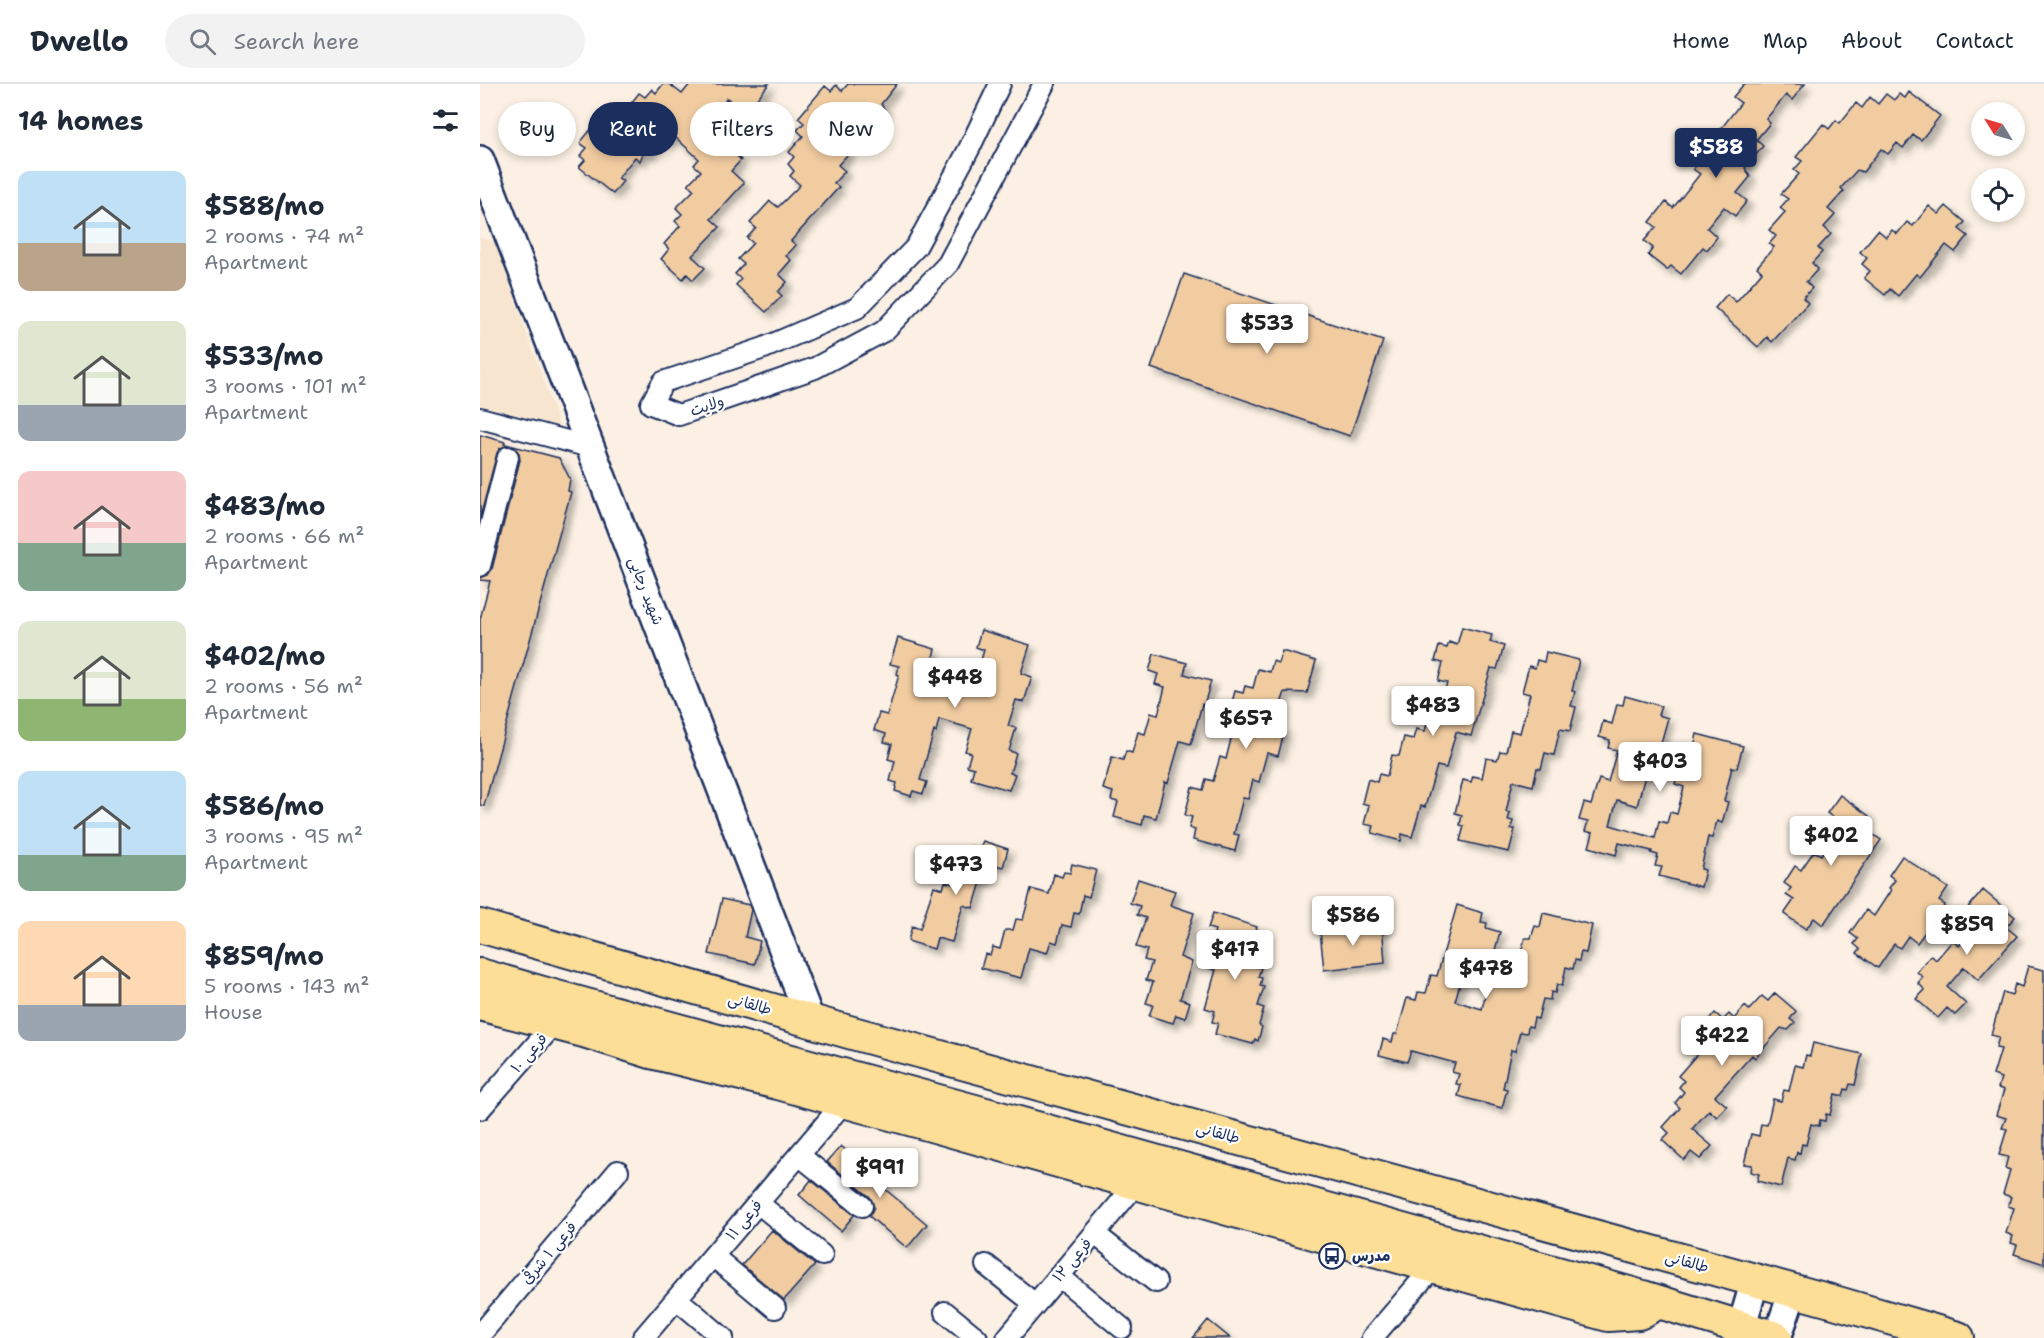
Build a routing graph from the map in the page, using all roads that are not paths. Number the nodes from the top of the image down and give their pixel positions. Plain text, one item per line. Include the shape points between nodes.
1 (1000, 84) edge
2 (1044, 84) edge
3 (480, 160) edge
4 (480, 418) edge
5 (590, 447) junction
6 (508, 457) dead end
7 (480, 566) edge
8 (480, 926) edge
9 (480, 975) edge
10 (480, 1004) edge
11 (811, 1022) junction
12 (555, 1023) junction
13 (845, 1101) junction
14 (480, 1109) edge
15 (799, 1155) junction
16 (618, 1171) dead end
17 (1137, 1183) junction
18 (758, 1203) junction
19 (862, 1206) dead end
20 (1095, 1233) junction
21 (822, 1255) dead end
22 (713, 1256) junction
23 (986, 1265) dead end
24 (1434, 1266) junction
25 (1059, 1276) junction
26 (1755, 1281) junction
27 (1156, 1282) dead end
28 (1793, 1291) junction
29 (676, 1299) junction
30 (1035, 1304) junction
31 (1667, 1305) junction
32 (775, 1308) dead end
33 (945, 1312) dead end
34 (1122, 1328) dead end
35 (1740, 1333) edge
36 (480, 1335) edge
37 (643, 1338) edge
38 (723, 1338) edge
39 (977, 1338) edge
40 (1007, 1338) edge
41 (1372, 1338) edge
42 (1694, 1338) edge
43 (1776, 1338) edge
44 (1958, 1338) edge

1 - 2 street, ولایت via 916,247 857,308 764,348 663,382 651,404 679,415 815,368 884,331 948,264
3 - 5 street, شهید رجایی
4 - 5 street
5 - 11 street, شهید رجایی
6 - 7 street
8 - 11 main road, طالقانی
9 - 31 main road
10 - 12 main road
11 - 26 main road, طالقانی
12 - 13 main road via 651,1052
12 - 14 street, فرعی ۱۰
13 - 15 street, فرعی ۱۱
13 - 17 main road
15 - 18 street, فرعی ۱۱
15 - 19 street
16 - 36 street, فرعی ۱ شرقی
17 - 20 street, فرعی ۱۲
17 - 24 main road
18 - 21 street
18 - 22 street, فرعی ۱۱
20 - 25 street, فرعی ۱۲
20 - 27 street
22 - 29 street, فرعی ۱۱
22 - 32 street
23 - 30 street
24 - 31 main road via 1608,1315 1639,1313
24 - 41 street
25 - 30 street, فرعی ۱۲
25 - 34 street
26 - 28 main road, طالقانی
26 - 35 street
28 - 43 street
28 - 44 main road, طالقانی
29 - 37 street, فرعی ۱۱
29 - 38 street
30 - 40 street, فرعی ۱۲
31 - 35 main road
31 - 42 main road via 1690,1328
33 - 39 street
35 - 43 main road

